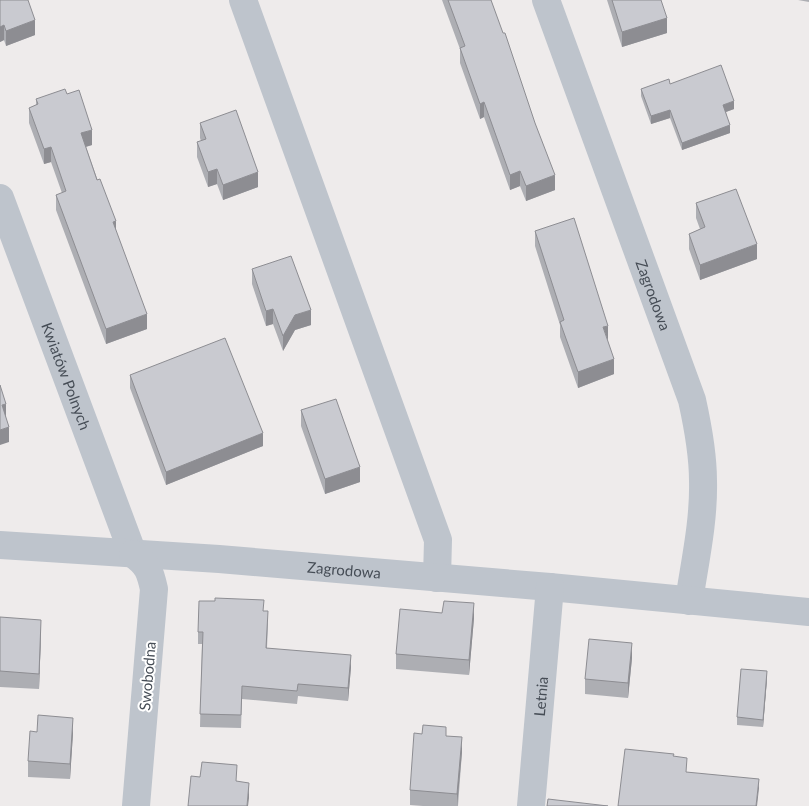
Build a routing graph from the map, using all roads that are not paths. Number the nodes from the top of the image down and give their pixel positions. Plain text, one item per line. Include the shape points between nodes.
1 (244, 0) edge
2 (546, 0) edge
3 (0, 198) edge
4 (0, 545) edge
5 (133, 554) junction
6 (437, 578) junction
7 (550, 587) junction
8 (689, 601) junction
9 (809, 612) edge
10 (136, 806) edge
11 (531, 806) edge

1 - 6 street via 438,540
2 - 8 street, Zagrodowa via 692,400 704,480
3 - 5 street, Kwiatów Polnych
4 - 5 street, Zagrodowa
5 - 6 street, Zagrodowa
5 - 10 street, Swobodna via 145,562 154,589
6 - 7 street, Zagrodowa
7 - 8 street, Zagrodowa
7 - 11 street, Letnia
8 - 9 street, Zagrodowa

